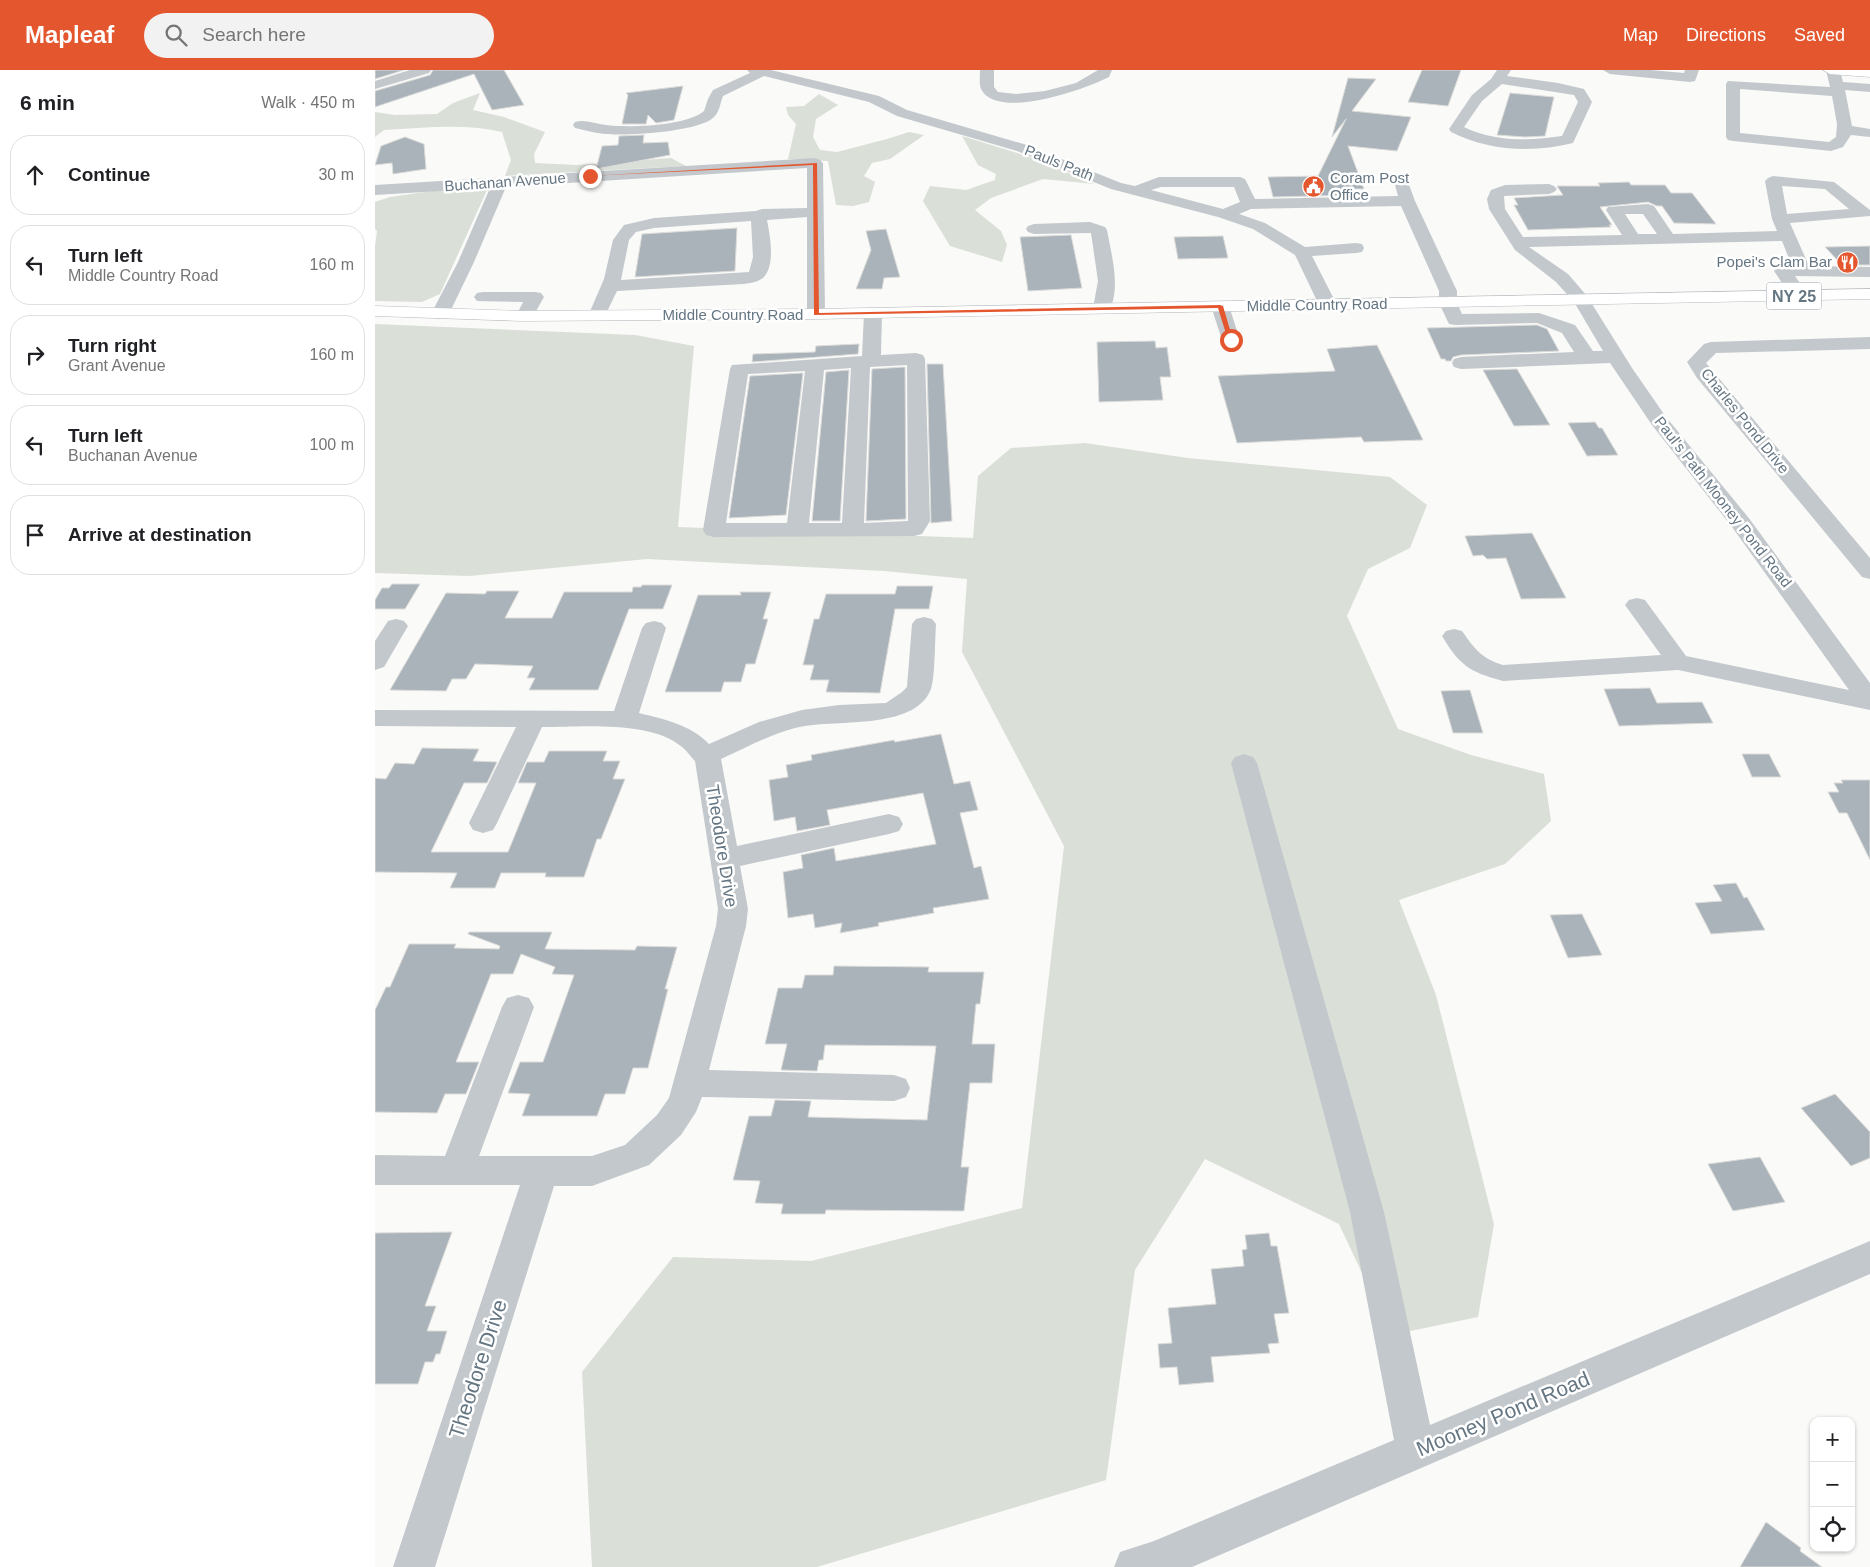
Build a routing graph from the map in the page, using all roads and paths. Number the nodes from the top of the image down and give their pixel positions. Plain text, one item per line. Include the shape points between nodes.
1 (423, 70) edge
2 (987, 70) edge
3 (1105, 70) edge
4 (1610, 70) edge
5 (1693, 70) edge
6 (1832, 70) edge
7 (758, 71) edge
8 (1870, 73) edge
9 (1501, 75) edge
10 (375, 85) edge
11 (1870, 88) edge
12 (1837, 89) junction
13 (581, 124) dead end
14 (1845, 130) junction
15 (1870, 133) edge
16 (500, 183) junction
17 (1549, 189) dead end
18 (375, 190) edge
19 (1137, 191) junction
20 (1249, 204) junction
21 (816, 212) junction
22 (762, 214) junction
23 (1224, 214) junction
24 (1780, 219) junction
25 (1034, 229) dead end
26 (1788, 236) junction
27 (1669, 239) junction
28 (1634, 240) junction
29 (1518, 242) junction
30 (1356, 248) dead end
31 (1302, 252) junction
32 (1803, 271) junction
33 (1870, 272) edge
34 (610, 286) junction
35 (1870, 294) edge
36 (1799, 296) junction
37 (483, 297) dead end
38 (1581, 300) junction
39 (1528, 301) junction
40 (1328, 305) junction
41 (1220, 306) junction
42 (1102, 308) junction
43 (375, 310) edge
44 (873, 313) junction
45 (440, 314) junction
46 (816, 314) junction
47 (1447, 314) junction
48 (525, 316) junction
49 (597, 316) junction
50 (1539, 318) junction
51 (1231, 340) dead end
52 (1870, 343) edge
53 (1587, 357) junction
54 (1615, 357) junction
55 (866, 362) junction
56 (1461, 363) dead end
57 (815, 365) junction
58 (853, 529) junction
59 (797, 530) junction
60 (1870, 572) edge
61 (1637, 605) dead end
62 (924, 624) dead end
63 (396, 626) dead end
64 (654, 628) dead end
65 (1454, 636) dead end
66 (375, 662) edge
67 (1678, 662) junction
68 (1870, 701) edge
69 (375, 718) edge
70 (533, 719) junction
71 (624, 719) junction
72 (705, 756) junction
73 (1244, 763) dead end
74 (483, 823) dead end
75 (889, 824) dead end
76 (725, 859) junction
77 (518, 1007) dead end
78 (689, 1083) junction
79 (894, 1088) dead end
80 (375, 1170) edge
81 (457, 1170) junction
82 (542, 1170) junction
83 (1870, 1257) edge
84 (1415, 1451) junction
85 (1149, 1565) edge
86 (414, 1567) edge

1 - 10 street
2 - 3 street via 991,93 1025,98 1075,88 1094,80
4 - 5 street via 1690,78
6 - 8 main road
6 - 12 street
7 - 13 street via 718,93 708,115 695,122 606,130
7 - 19 street, Pauls Path via 874,99 902,113 1022,148 1116,186
9 - 9 street via 1477,98 1456,129 1468,136 1506,142 1543,144 1568,140 1585,102 1579,92
11 - 12 street
12 - 14 street
12 - 14 street via 1733,84 1733,138 1831,148
14 - 15 street
16 - 18 street, Buchanan Avenue
16 - 21 street, Buchanan Avenue via 815,164
16 - 45 street via 467,262
17 - 29 street, Paul's Path Mooney Pond Road via 1497,193 1497,208
19 - 20 street via 1159,182 1240,182
19 - 23 street, Pauls Path
20 - 23 street
20 - 47 street via 1405,193 1448,291
21 - 22 street
21 - 46 street
22 - 34 street via 630,228 621,240
22 - 34 street via 759,219 761,258 756,275 744,279
23 - 31 street, Pauls Path via 1259,226
24 - 24 street via 1773,181 1829,185 1864,213
24 - 26 street
25 - 42 street via 1090,227 1099,230 1107,281
26 - 27 street
26 - 32 street
27 - 28 street
27 - 28 street via 1648,209 1614,210
28 - 29 street
29 - 38 street, Paul's Path Mooney Pond Road via 1523,250 1562,278
30 - 31 street
31 - 40 street
32 - 33 street
32 - 36 street via 1783,271
34 - 49 street
35 - 36 main road, Middle Country Road / NY 25
36 - 38 main road, Middle Country Road / NY 25
37 - 48 street via 535,297
38 - 39 main road, Middle Country Road / NY 25
38 - 54 street, Paul's Path Mooney Pond Road
39 - 47 main road, Middle Country Road / NY 25
39 - 50 street
40 - 41 main road, Middle Country Road / NY 25
40 - 47 main road, Middle Country Road / NY 25
41 - 42 main road, Middle Country Road / NY 25
41 - 51 street
42 - 44 main road, Middle Country Road / NY 25
43 - 45 main road, Middle Country Road / NY 25
44 - 46 main road, Middle Country Road / NY 25
44 - 55 street
45 - 48 main road, Middle Country Road / NY 25
46 - 49 main road, Middle Country Road / NY 25
47 - 50 street
48 - 49 main road, Middle Country Road / NY 25
50 - 53 street via 1569,329
52 - 60 street, Charles Pond Drive via 1711,348 1696,362
53 - 54 street
53 - 56 street
54 - 68 street, Paul's Path Mooney Pond Road
55 - 57 street
55 - 58 street
55 - 58 street via 916,359 919,521 914,529
57 - 59 street
57 - 59 street via 739,369 714,530
58 - 59 street
61 - 67 street
62 - 72 street via 919,688 899,707 889,711 792,720
63 - 66 street
64 - 71 street
65 - 67 street via 1472,662 1503,673
67 - 68 street
69 - 70 street
70 - 71 street
70 - 74 street
71 - 72 street via 662,728 690,740
72 - 76 street, Theodore Drive
73 - 84 street via 1367,1212
75 - 76 street
76 - 78 street, Theodore Drive via 733,908 731,926
77 - 81 street
78 - 79 street
78 - 82 street, Theodore Drive via 684,1102 669,1125 637,1155 592,1171
80 - 81 street, Theodore Drive
81 - 82 street, Theodore Drive
82 - 86 street, Theodore Drive
83 - 84 street, Mooney Pond Road
84 - 85 street, Mooney Pond Road

